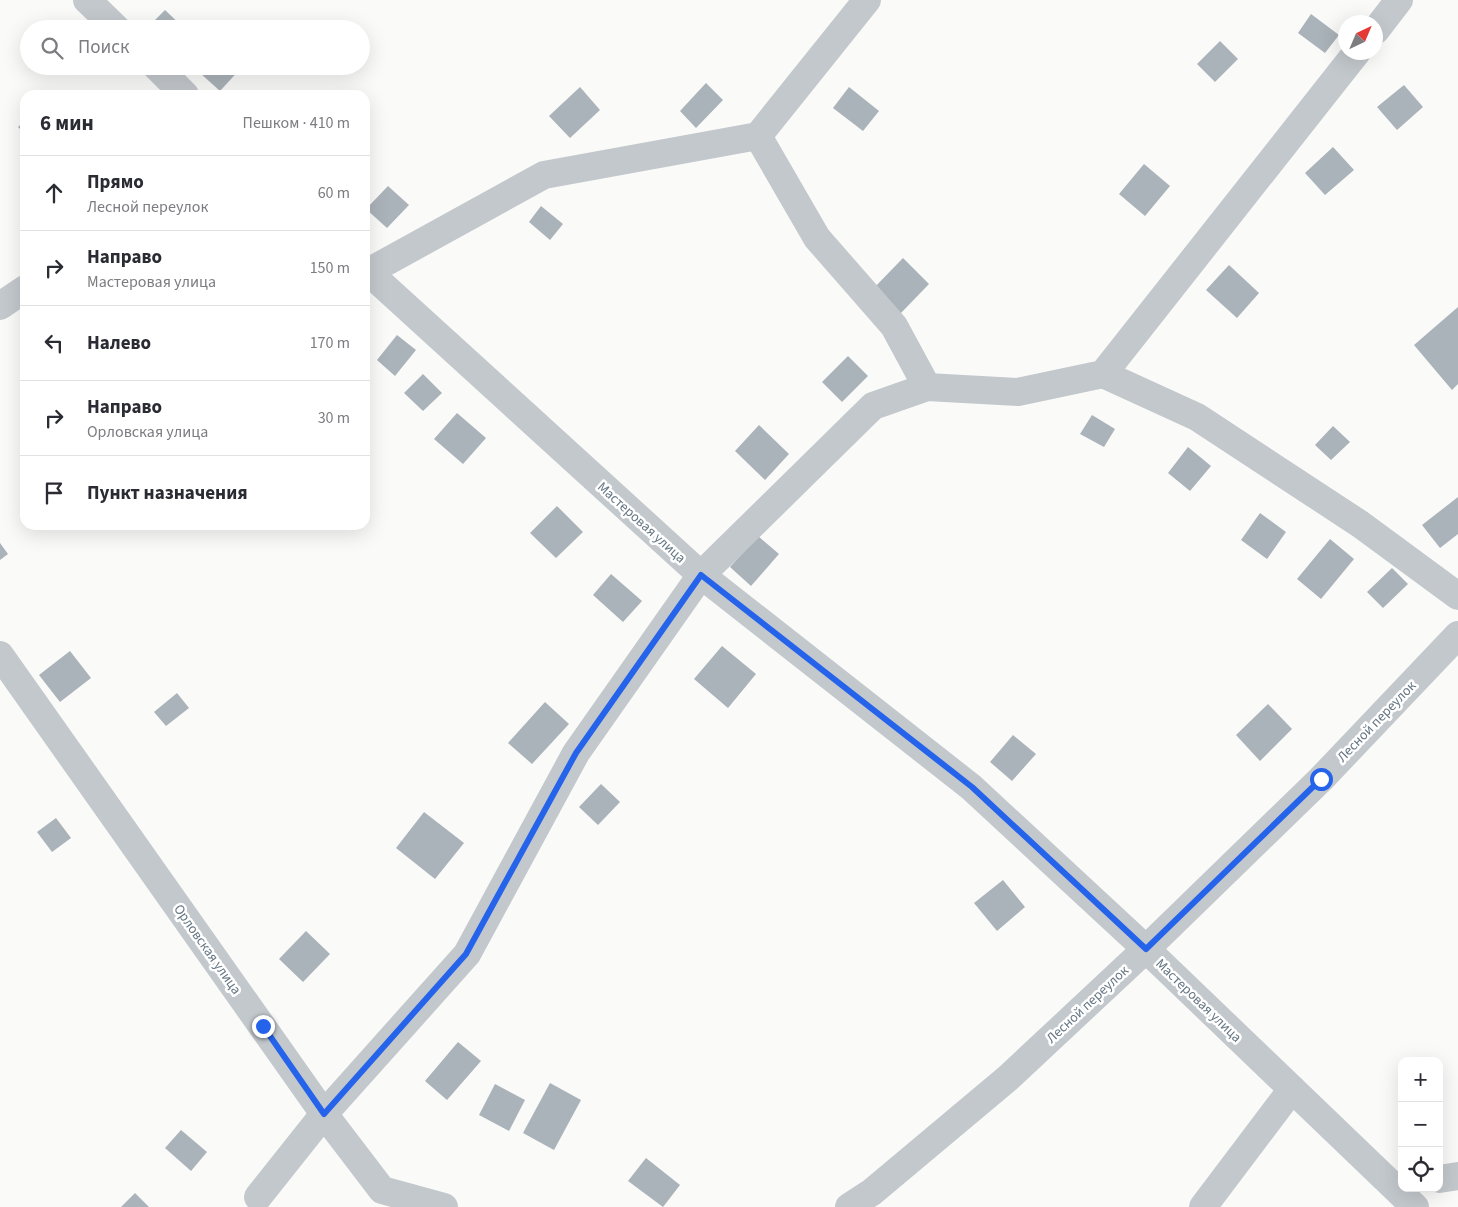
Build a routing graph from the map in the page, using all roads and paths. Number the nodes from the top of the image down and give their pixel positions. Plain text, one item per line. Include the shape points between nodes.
1 (87, 0) edge
2 (867, 0) edge
3 (1399, 0) edge
4 (108, 20) edge
5 (1383, 21) edge
6 (1351, 60) edge
7 (165, 75) edge
8 (180, 90) edge
9 (758, 136) junction
10 (370, 269) edge
11 (370, 274) edge
12 (20, 292) edge
13 (0, 306) edge
14 (1103, 374) junction
15 (927, 387) junction
16 (701, 575) junction
17 (1458, 596) edge
18 (1458, 636) edge
19 (0, 655) edge
20 (1146, 949) junction
21 (1292, 1089) junction
22 (324, 1114) junction
23 (1458, 1176) edge
24 (1443, 1178) edge
25 (1397, 1184) edge
26 (258, 1197) dead end
27 (444, 1207) edge
28 (849, 1207) edge
29 (1203, 1207) edge
30 (1415, 1207) edge

1 - 4 street
2 - 9 street
3 - 5 street
6 - 14 street
7 - 8 street
9 - 10 street via 544,175
9 - 15 street via 817,238 894,326
11 - 16 street, Мастеровая улица
12 - 13 street
14 - 15 street via 1018,392
14 - 17 street via 1198,416 1360,524
15 - 16 street via 873,406
16 - 20 street, Мастеровая улица via 972,787
16 - 22 street via 576,753 466,954
18 - 20 street, Лесной переулок via 1321,779
19 - 22 street, Орловская улица
20 - 21 street, Мастеровая улица
20 - 28 street, Лесной переулок via 1008,1078 872,1192
21 - 25 street, Мастеровая улица
21 - 29 street
22 - 26 street
22 - 27 street, Орловская улица via 382,1190
23 - 24 street
25 - 30 street, Мастеровая улица

